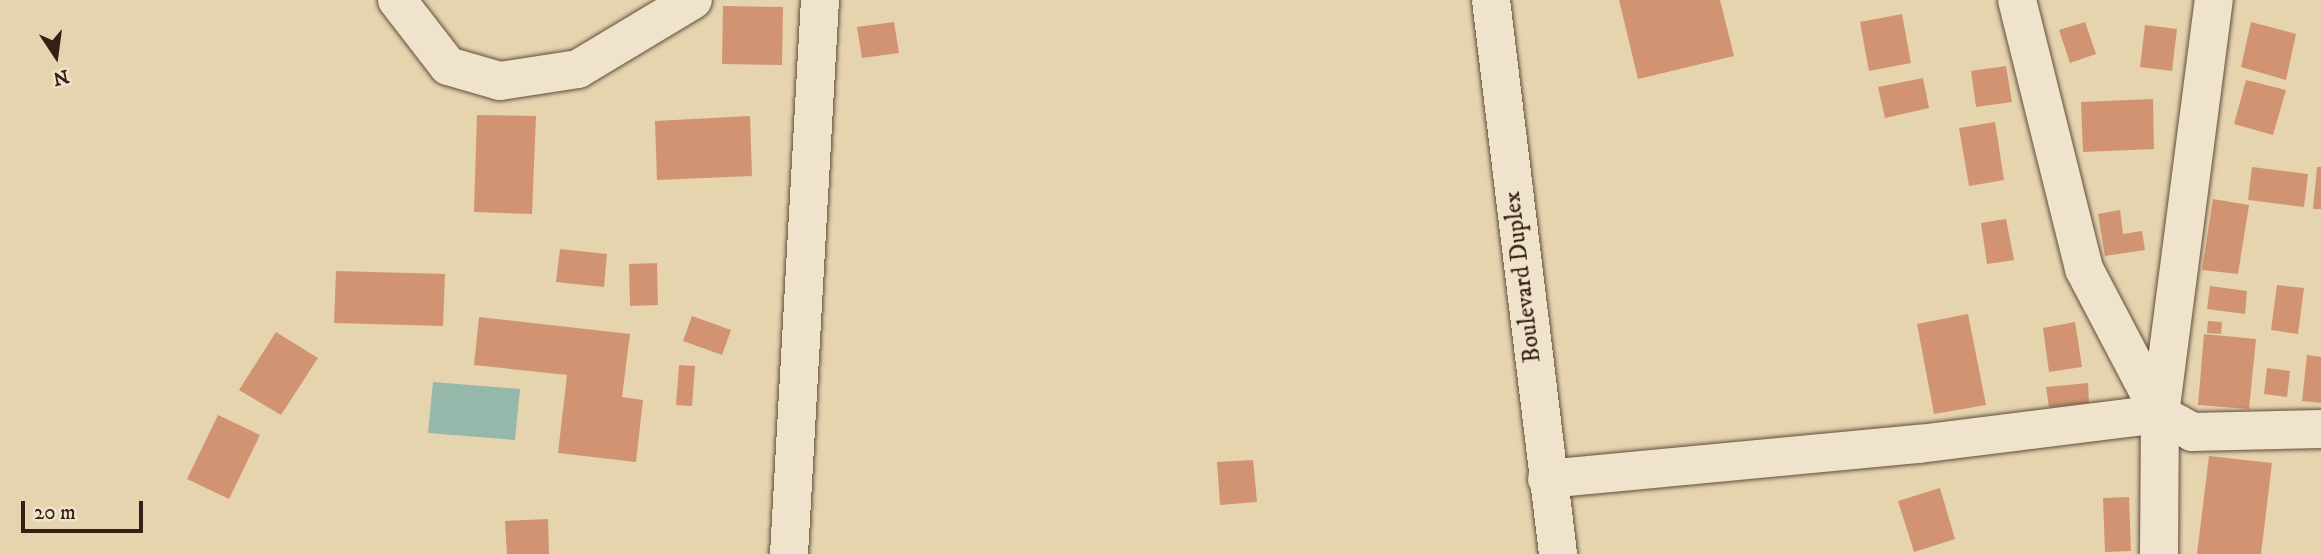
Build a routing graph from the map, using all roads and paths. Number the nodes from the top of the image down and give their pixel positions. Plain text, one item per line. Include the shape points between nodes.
1 (397, 0) edge
2 (693, 0) edge
3 (820, 0) edge
4 (1492, 0) edge
5 (2017, 0) edge
6 (2214, 0) edge
7 (2160, 414) junction
8 (2321, 429) edge
9 (1547, 479) junction
10 (789, 554) edge
11 (1558, 554) edge
12 (2159, 554) edge

1 - 2 street via 449,66 500,81 578,68
3 - 10 street
4 - 9 street, Boulevard Duplex
5 - 7 street via 2084,268
6 - 7 street
7 - 8 street via 2192,432
7 - 9 street via 1906,445
7 - 12 street
9 - 11 street, Boulevard Duplex

